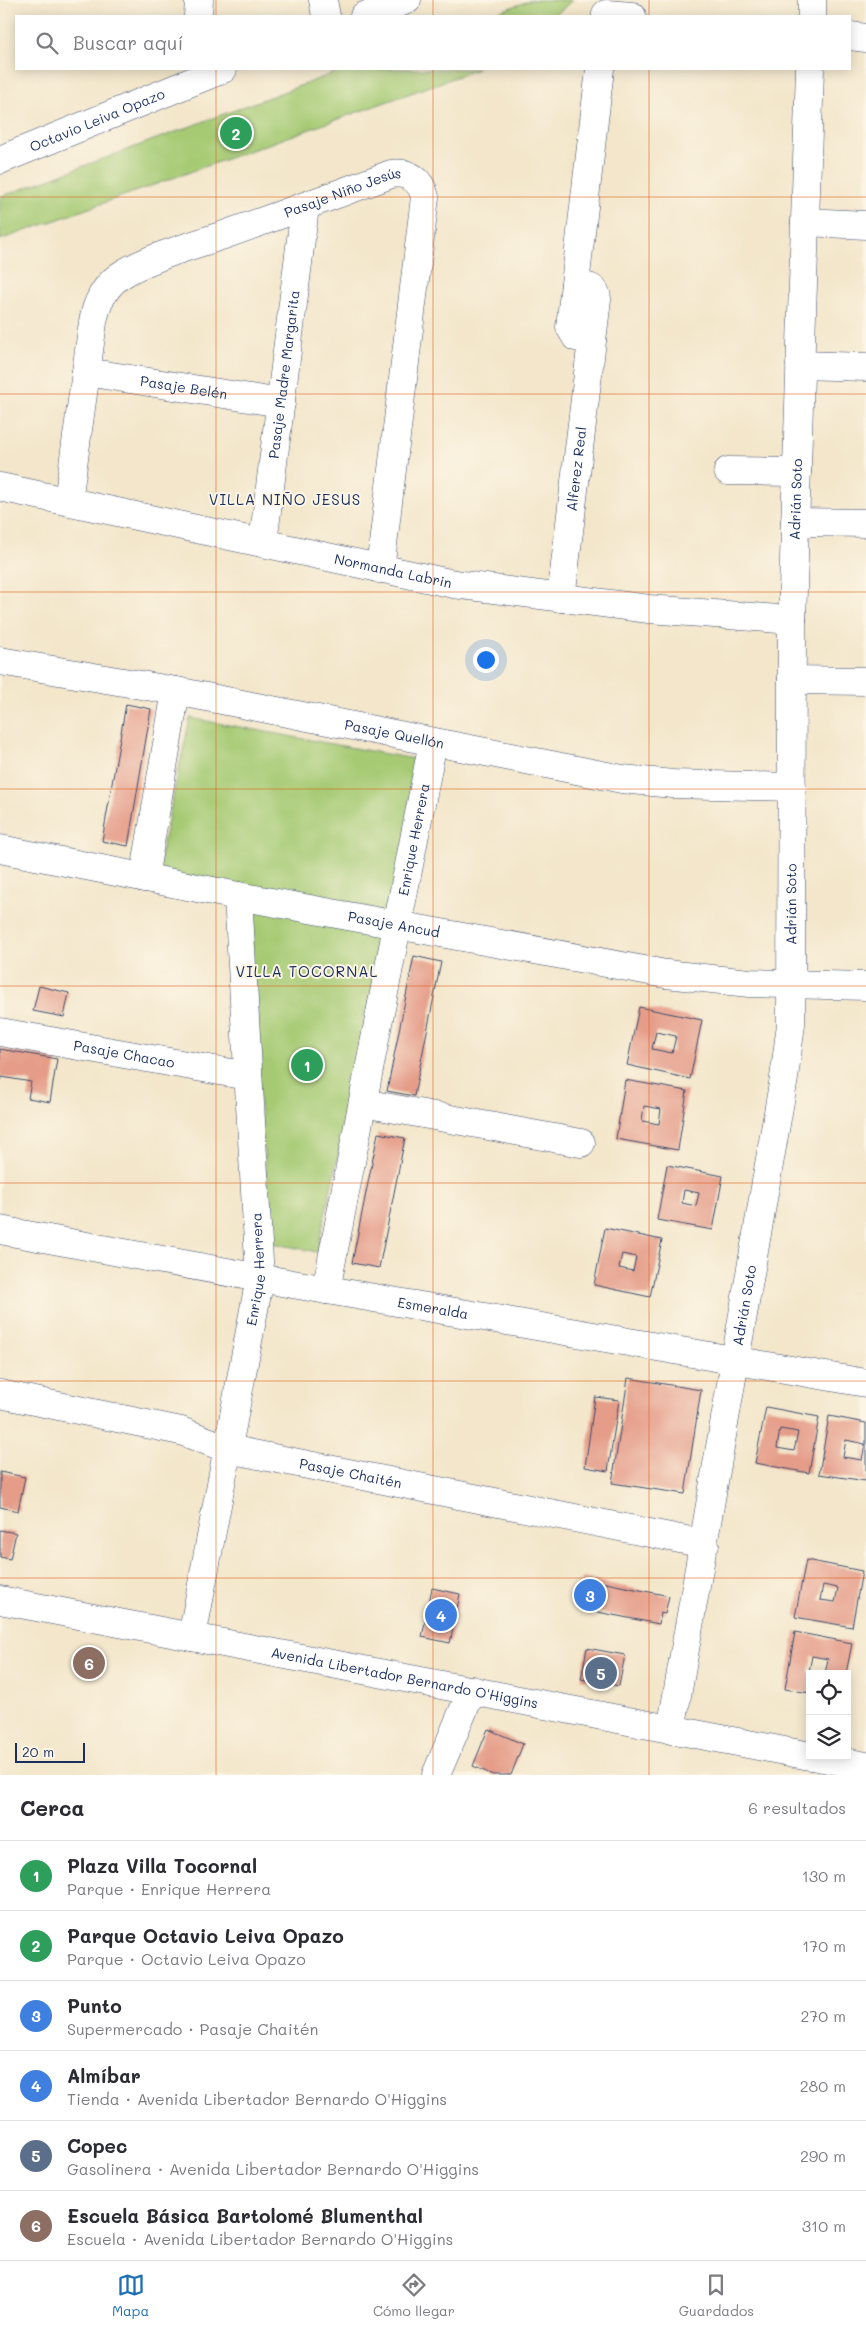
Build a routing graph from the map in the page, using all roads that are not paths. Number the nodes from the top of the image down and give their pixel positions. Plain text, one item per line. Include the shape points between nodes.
1 (199, 0) edge
2 (323, 0) edge
3 (407, 0) edge
4 (812, 0) edge
5 (198, 15) edge
6 (326, 15) edge
7 (367, 15) edge
8 (812, 15) edge
9 (851, 36) edge
10 (866, 38) edge
11 (217, 70) edge
12 (600, 70) edge
13 (810, 70) edge
14 (195, 74) edge
15 (0, 160) edge
16 (305, 207) junction
17 (805, 222) junction
18 (866, 225) edge
19 (800, 365) junction
20 (866, 367) edge
21 (86, 372) junction
22 (281, 403) junction
23 (728, 470) dead end
24 (797, 472) junction
25 (0, 487) edge
26 (68, 501) junction
27 (795, 522) junction
28 (866, 523) edge
29 (263, 543) junction
30 (380, 570) junction
31 (561, 598) junction
32 (792, 620) junction
33 (0, 661) edge
34 (792, 680) junction
35 (866, 681) edge
36 (176, 692) junction
37 (433, 742) junction
38 (792, 787) junction
39 (0, 849) edge
40 (144, 878) junction
41 (238, 896) junction
42 (398, 924) junction
43 (791, 984) junction
44 (866, 986) edge
45 (0, 1032) edge
46 (248, 1076) junction
47 (363, 1103) junction
48 (581, 1143) dead end
49 (0, 1230) edge
50 (260, 1278) junction
51 (326, 1290) junction
52 (735, 1362) junction
53 (866, 1383) edge
54 (0, 1394) edge
55 (228, 1449) junction
56 (705, 1544) junction
57 (0, 1600) edge
58 (192, 1637) junction
59 (472, 1690) junction
60 (671, 1730) junction
61 (806, 1755) edge
62 (833, 1760) edge
63 (866, 1766) edge
64 (436, 1775) edge

1 - 5 street
2 - 6 street
3 - 7 street
4 - 8 street
9 - 10 street
11 - 14 street, Octavio Leiva Opazo
12 - 31 street, Alferez Real via 571,332 576,337 592,339
13 - 17 street, Adrián Soto
14 - 15 street, Octavio Leiva Opazo
16 - 21 street, Pasaje Niño Jesús via 177,251 117,278 95,309
16 - 22 street, Pasaje Madre Margarita
16 - 30 street, Pasaje Niño Jesús via 398,172 418,181 425,197
17 - 18 street
17 - 19 street, Adrián Soto
19 - 20 street
19 - 24 street, Adrián Soto
21 - 22 street, Pasaje Belén
21 - 26 street, Pasaje Niño Jesús
22 - 29 street, Pasaje Madre Margarita
23 - 24 street
24 - 27 street, Adrián Soto
25 - 26 street, Normanda Labrin
26 - 29 street, Normanda Labrin
27 - 28 street
27 - 32 street, Adrián Soto
29 - 30 street, Normanda Labrin
30 - 31 street, Normanda Labrin via 462,586
31 - 32 street, Normanda Labrin via 649,609
32 - 34 street, Adrián Soto
33 - 36 street, Pasaje Quellón
34 - 35 street
34 - 38 street, Adrián Soto
36 - 37 street, Pasaje Quellón
36 - 40 street
37 - 38 street, Pasaje Quellón via 622,779 673,784
37 - 42 street, Enrique Herrera
38 - 43 street, Adrián Soto
39 - 40 street, Pasaje Ancud
40 - 41 street, Pasaje Ancud
41 - 42 street, Pasaje Ancud
41 - 46 street, Enrique Herrera
42 - 43 street, Pasaje Ancud via 666,974
42 - 47 street, Enrique Herrera
43 - 44 street, Pasaje Ancud
43 - 52 street, Adrián Soto via 784,1078
45 - 46 street, Pasaje Chacao
46 - 50 street, Enrique Herrera
47 - 48 street
47 - 51 street, Enrique Herrera
49 - 50 street, Esmeralda
50 - 51 street, Esmeralda
50 - 55 street, Enrique Herrera
51 - 52 street, Esmeralda
52 - 53 street, Esmeralda
52 - 56 street, Adrián Soto
54 - 55 street, Pasaje Chaitén via 181,1431
55 - 56 street, Pasaje Chaitén
55 - 58 street, Enrique Herrera
56 - 60 street, Adrián Soto
57 - 58 street, Avenida Libertador Bernardo O'Higgins
58 - 59 street, Avenida Libertador Bernardo O'Higgins
59 - 60 street, Avenida Libertador Bernardo O'Higgins
59 - 64 street
60 - 61 street, Avenida Libertador Bernardo O'Higgins
62 - 63 street, Avenida Libertador Bernardo O'Higgins

